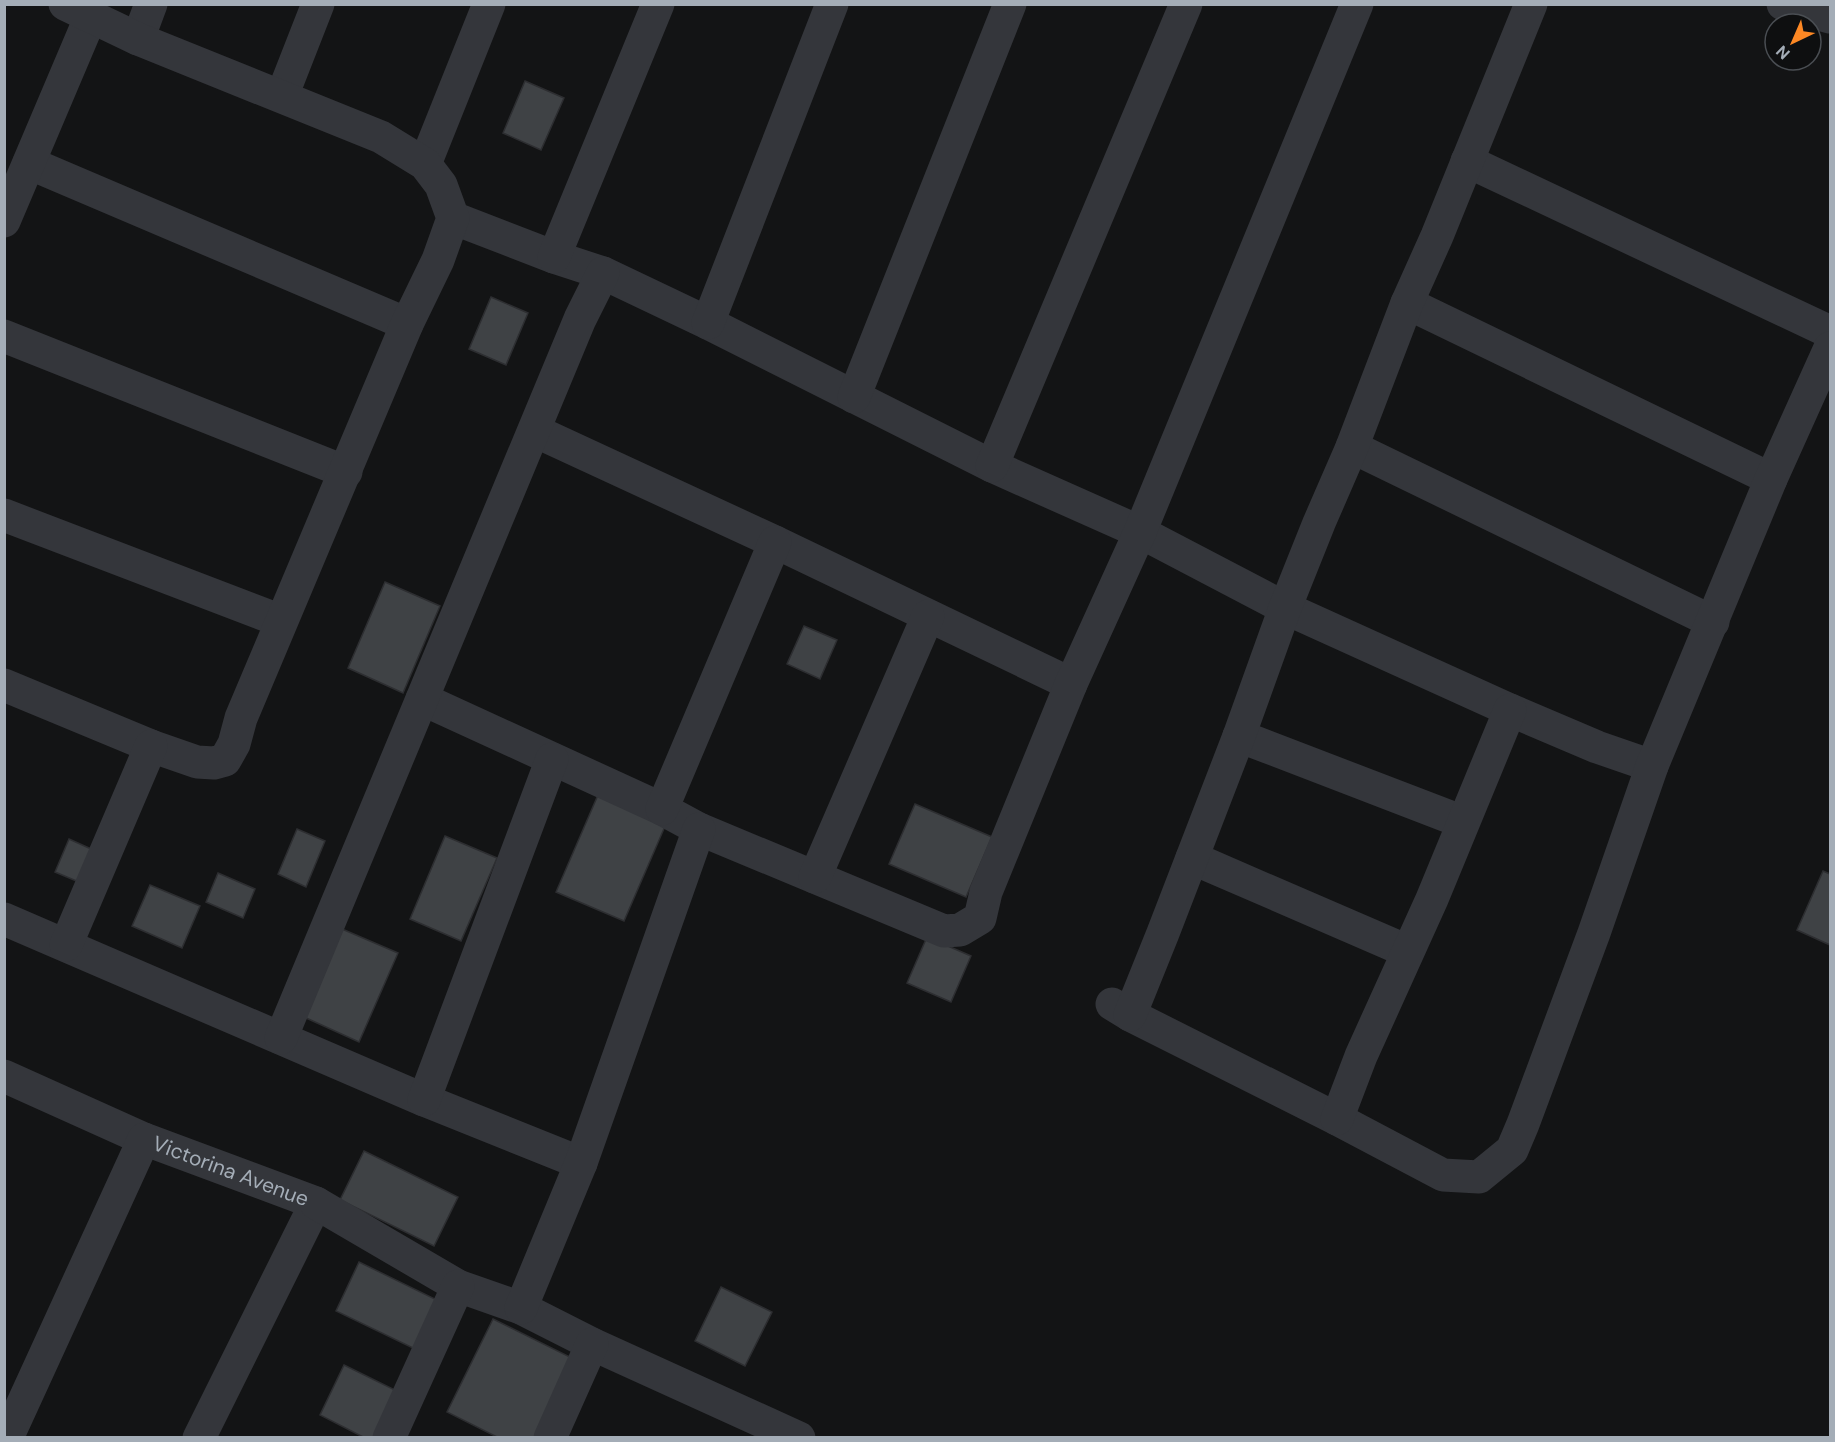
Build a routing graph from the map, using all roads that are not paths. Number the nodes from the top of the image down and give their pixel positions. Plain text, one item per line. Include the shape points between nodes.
1 (151, 4) edge
2 (318, 4) edge
3 (489, 4) edge
4 (658, 4) edge
5 (832, 4) edge
6 (1010, 4) edge
7 (1186, 4) edge
8 (1357, 4) edge
9 (1531, 4) edge
10 (1783, 4) edge
11 (78, 10) edge
12 (1830, 17) edge
13 (138, 39) junction
14 (282, 96) junction
15 (1467, 161) junction
16 (29, 164) junction
17 (425, 164) junction
18 (453, 218) junction
19 (4, 221) edge
20 (554, 257) junction
21 (603, 273) junction
22 (1407, 303) junction
23 (708, 323) junction
24 (407, 324) junction
25 (1830, 332) edge
26 (4, 336) edge
27 (1830, 348) edge
28 (854, 397) junction
29 (535, 431) junction
30 (1352, 447) junction
31 (992, 466) junction
32 (346, 472) junction
33 (1771, 479) junction
34 (4, 515) edge
35 (1140, 532) junction
36 (775, 542) junction
37 (1285, 608) junction
38 (928, 616) junction
39 (282, 621) junction
40 (1713, 622) junction
41 (1071, 684) junction
42 (4, 685) edge
43 (422, 699) junction
44 (1510, 710) junction
45 (1239, 736) junction
46 (151, 746) junction
47 (552, 759) junction
48 (1652, 766) junction
49 (662, 809) junction
50 (1463, 822) junction
51 (699, 829) junction
52 (1192, 858) junction
53 (815, 877) junction
54 (4, 919) edge
55 (66, 945) junction
56 (1407, 951) junction
57 (281, 1038) junction
58 (4, 1076) edge
59 (424, 1100) junction
60 (1337, 1119) junction
61 (144, 1139) junction
62 (581, 1163) junction
63 (316, 1203) junction
64 (458, 1286) junction
65 (522, 1308) junction
66 (592, 1344) junction
67 (739, 1425) edge
68 (7, 1437) edge
69 (200, 1437) edge
70 (389, 1437) edge
71 (550, 1437) edge
72 (799, 1437) edge

1 - 13 street
2 - 14 street
3 - 17 street
4 - 20 street
5 - 23 street
6 - 28 street
7 - 31 street
8 - 35 street
9 - 15 street
10 - 12 street
11 - 13 street
11 - 16 street
13 - 14 street
14 - 17 street via 381,136
15 - 22 street
15 - 25 street
16 - 19 street
16 - 24 street
17 - 18 street via 441,185
18 - 20 street
18 - 24 street
20 - 21 street
21 - 23 street
21 - 29 street
22 - 30 street
22 - 33 street
23 - 28 street
24 - 32 street
26 - 32 street
27 - 33 street
28 - 31 street
29 - 36 street
29 - 43 street
30 - 37 street
30 - 40 street
31 - 35 street
32 - 39 street
33 - 40 street
34 - 39 street
35 - 37 street
35 - 41 street
36 - 38 street
36 - 49 street
37 - 44 street
37 - 45 street
38 - 41 street
38 - 53 street
39 - 46 street via 225,760 197,762
40 - 48 street
41 - 53 street via 986,892 980,918 960,930 944,931
42 - 46 street
43 - 47 street
43 - 57 street
44 - 48 street
44 - 50 street
45 - 50 street
45 - 52 street
46 - 55 street
47 - 49 street
47 - 59 street
48 - 60 street via 1512,1150 1479,1177 1443,1175
49 - 51 street
50 - 56 street
51 - 53 street
51 - 62 street
52 - 56 street
52 - 60 street via 1121,1009
54 - 55 street
55 - 57 street
56 - 60 street
57 - 59 street
58 - 61 street, Victorina Avenue
59 - 62 street
61 - 63 street, Victorina Avenue
61 - 68 street
62 - 65 street
63 - 64 street
63 - 69 street, Victorina Avenue
64 - 65 street
64 - 70 street
65 - 66 street
66 - 67 street
66 - 71 street
67 - 72 street

